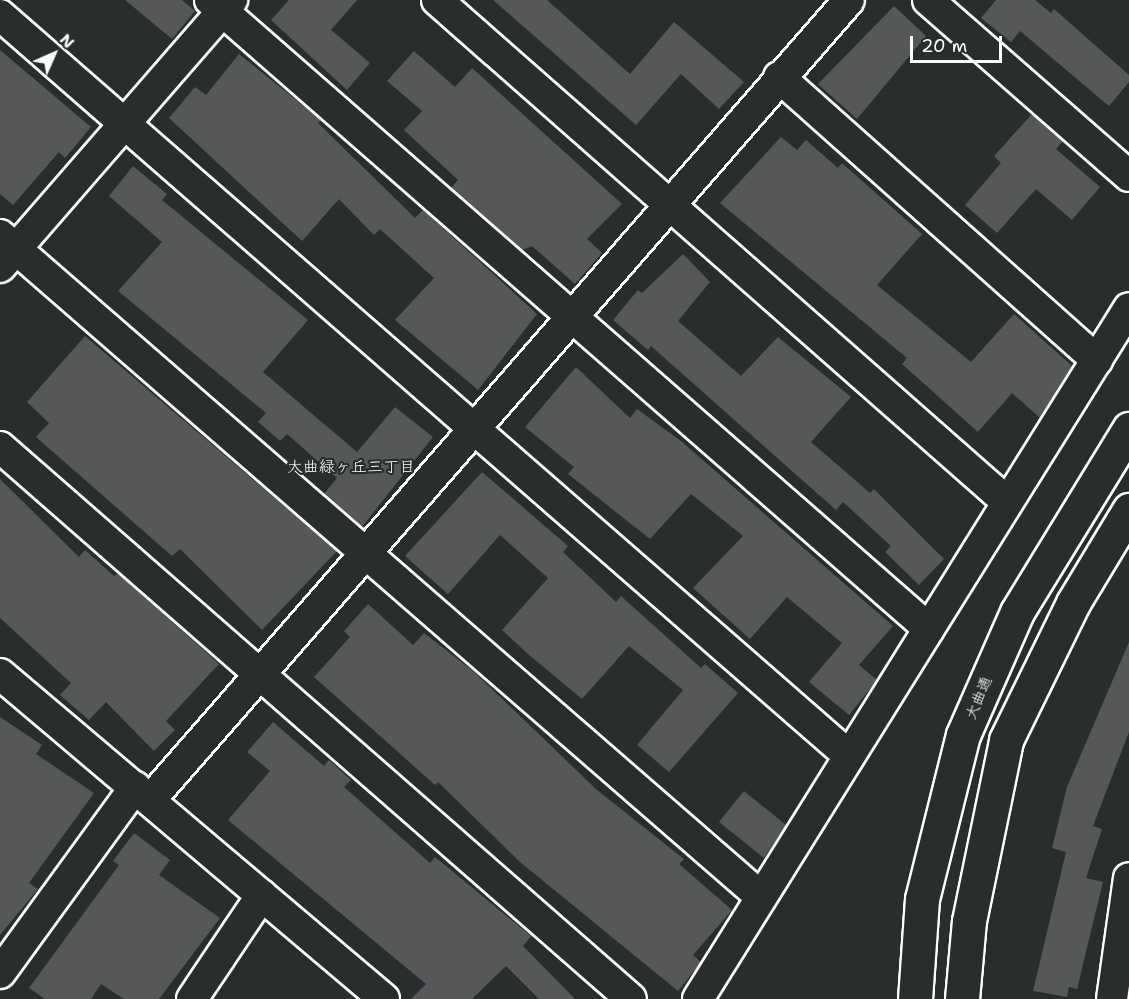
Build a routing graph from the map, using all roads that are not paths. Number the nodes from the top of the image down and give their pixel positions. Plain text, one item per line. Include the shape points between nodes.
1 (437, 0) edge
2 (849, 0) edge
3 (928, 0) edge
4 (222, 4) edge
5 (0, 15) edge
6 (779, 77) junction
7 (125, 123) junction
8 (1129, 176) edge
9 (668, 204) junction
10 (5, 250) edge
11 (1129, 308) edge
12 (571, 318) junction
13 (1097, 360) junction
14 (474, 427) junction
15 (1129, 429) edge
16 (0, 447) edge
17 (1005, 500) junction
18 (1129, 510) edge
19 (365, 552) junction
20 (929, 629) junction
21 (258, 673) junction
22 (0, 675) edge
23 (849, 756) junction
24 (142, 793) junction
25 (1129, 878) edge
26 (262, 895) junction
27 (761, 897) junction
28 (0, 973) edge
29 (192, 999) edge
30 (384, 999) edge
31 (631, 999) edge
32 (698, 999) edge
33 (915, 999) edge
34 (962, 999) edge
35 (1112, 999) edge

1 - 9 street
2 - 6 street
3 - 8 street
4 - 7 street
4 - 12 street
5 - 7 street
6 - 9 street
6 - 13 street
7 - 10 street
7 - 14 street
9 - 12 street
9 - 17 street
10 - 19 street
11 - 13 street
12 - 14 street
12 - 20 street
13 - 17 street
14 - 19 street
14 - 23 street
15 - 33 street, 大曲通 via 1017,612 963,735 922,899
16 - 21 street
17 - 20 street
18 - 34 street via 1073,603 1006,740 969,921
19 - 21 street
19 - 27 street
20 - 23 street
21 - 24 street
21 - 31 street
22 - 24 street
23 - 27 street
24 - 26 street
24 - 28 street
25 - 35 street
26 - 29 street
26 - 30 street
27 - 32 street

